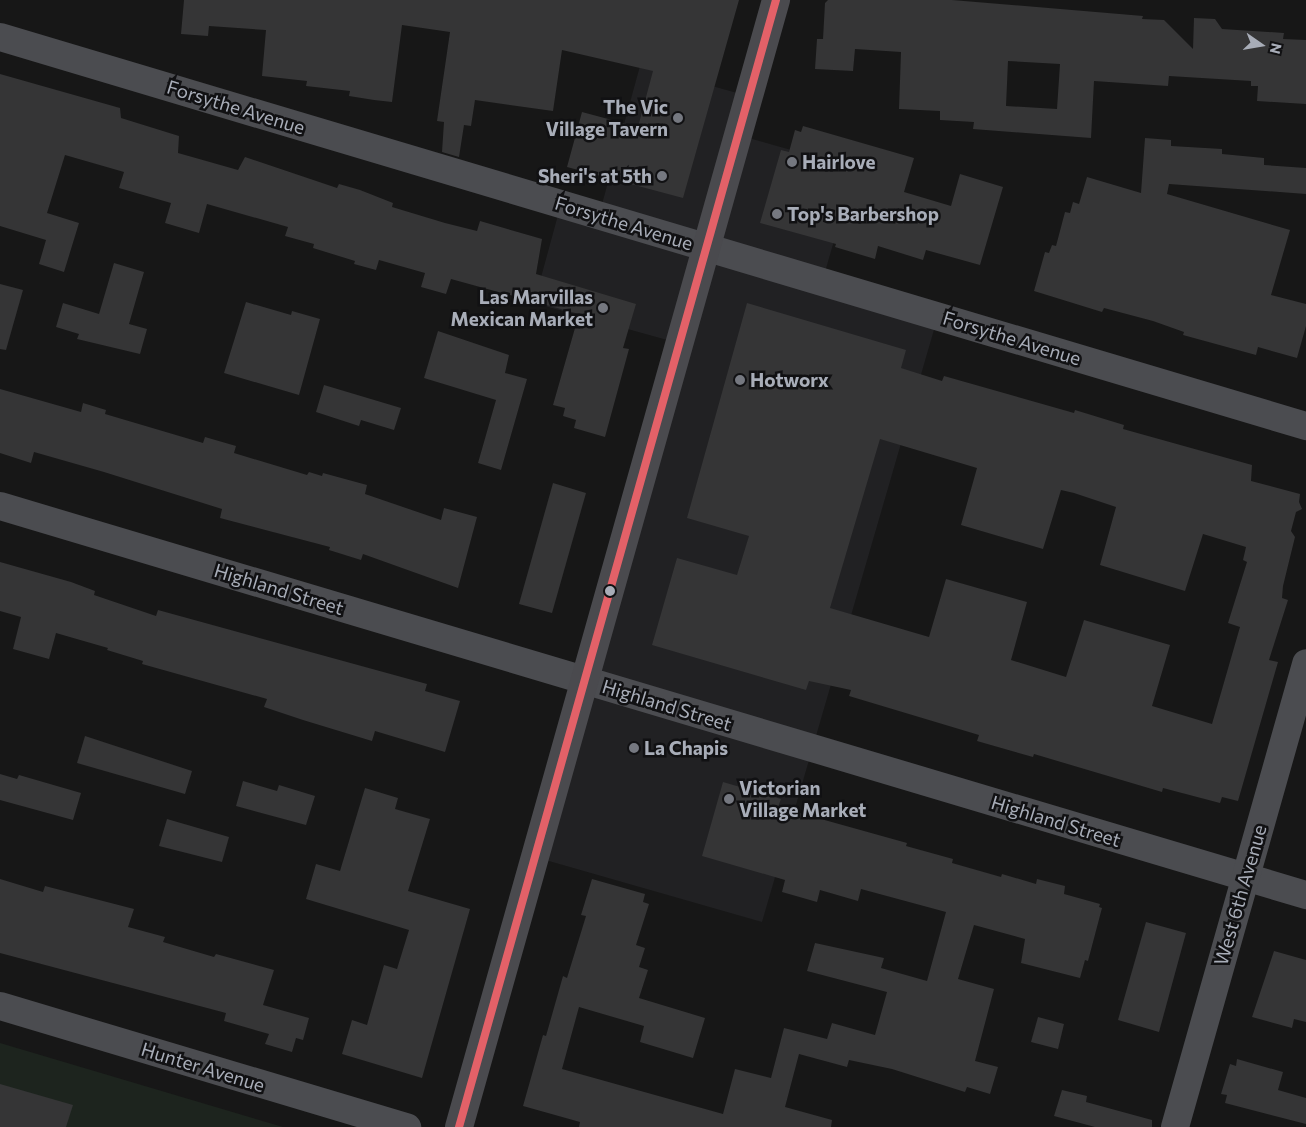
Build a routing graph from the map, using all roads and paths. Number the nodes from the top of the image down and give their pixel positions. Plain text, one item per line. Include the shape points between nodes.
1 (776, 0) edge
2 (0, 37) edge
3 (707, 248) junction
4 (1306, 426) edge
5 (0, 506) edge
6 (1306, 663) edge
7 (584, 680) junction
8 (1245, 877) junction
9 (1306, 895) edge
10 (0, 1006) edge
11 (406, 1127) edge
12 (459, 1127) edge
13 (1175, 1127) edge

1 - 3 main road
2 - 3 street, Forsythe Avenue
3 - 4 street, Forsythe Avenue
3 - 7 main road
5 - 7 street, Highland Street
6 - 8 street, West 6th Avenue
7 - 8 street, Highland Street
7 - 12 main road
8 - 9 street, Highland Street
8 - 13 street, West 6th Avenue
10 - 11 street, Hunter Avenue

